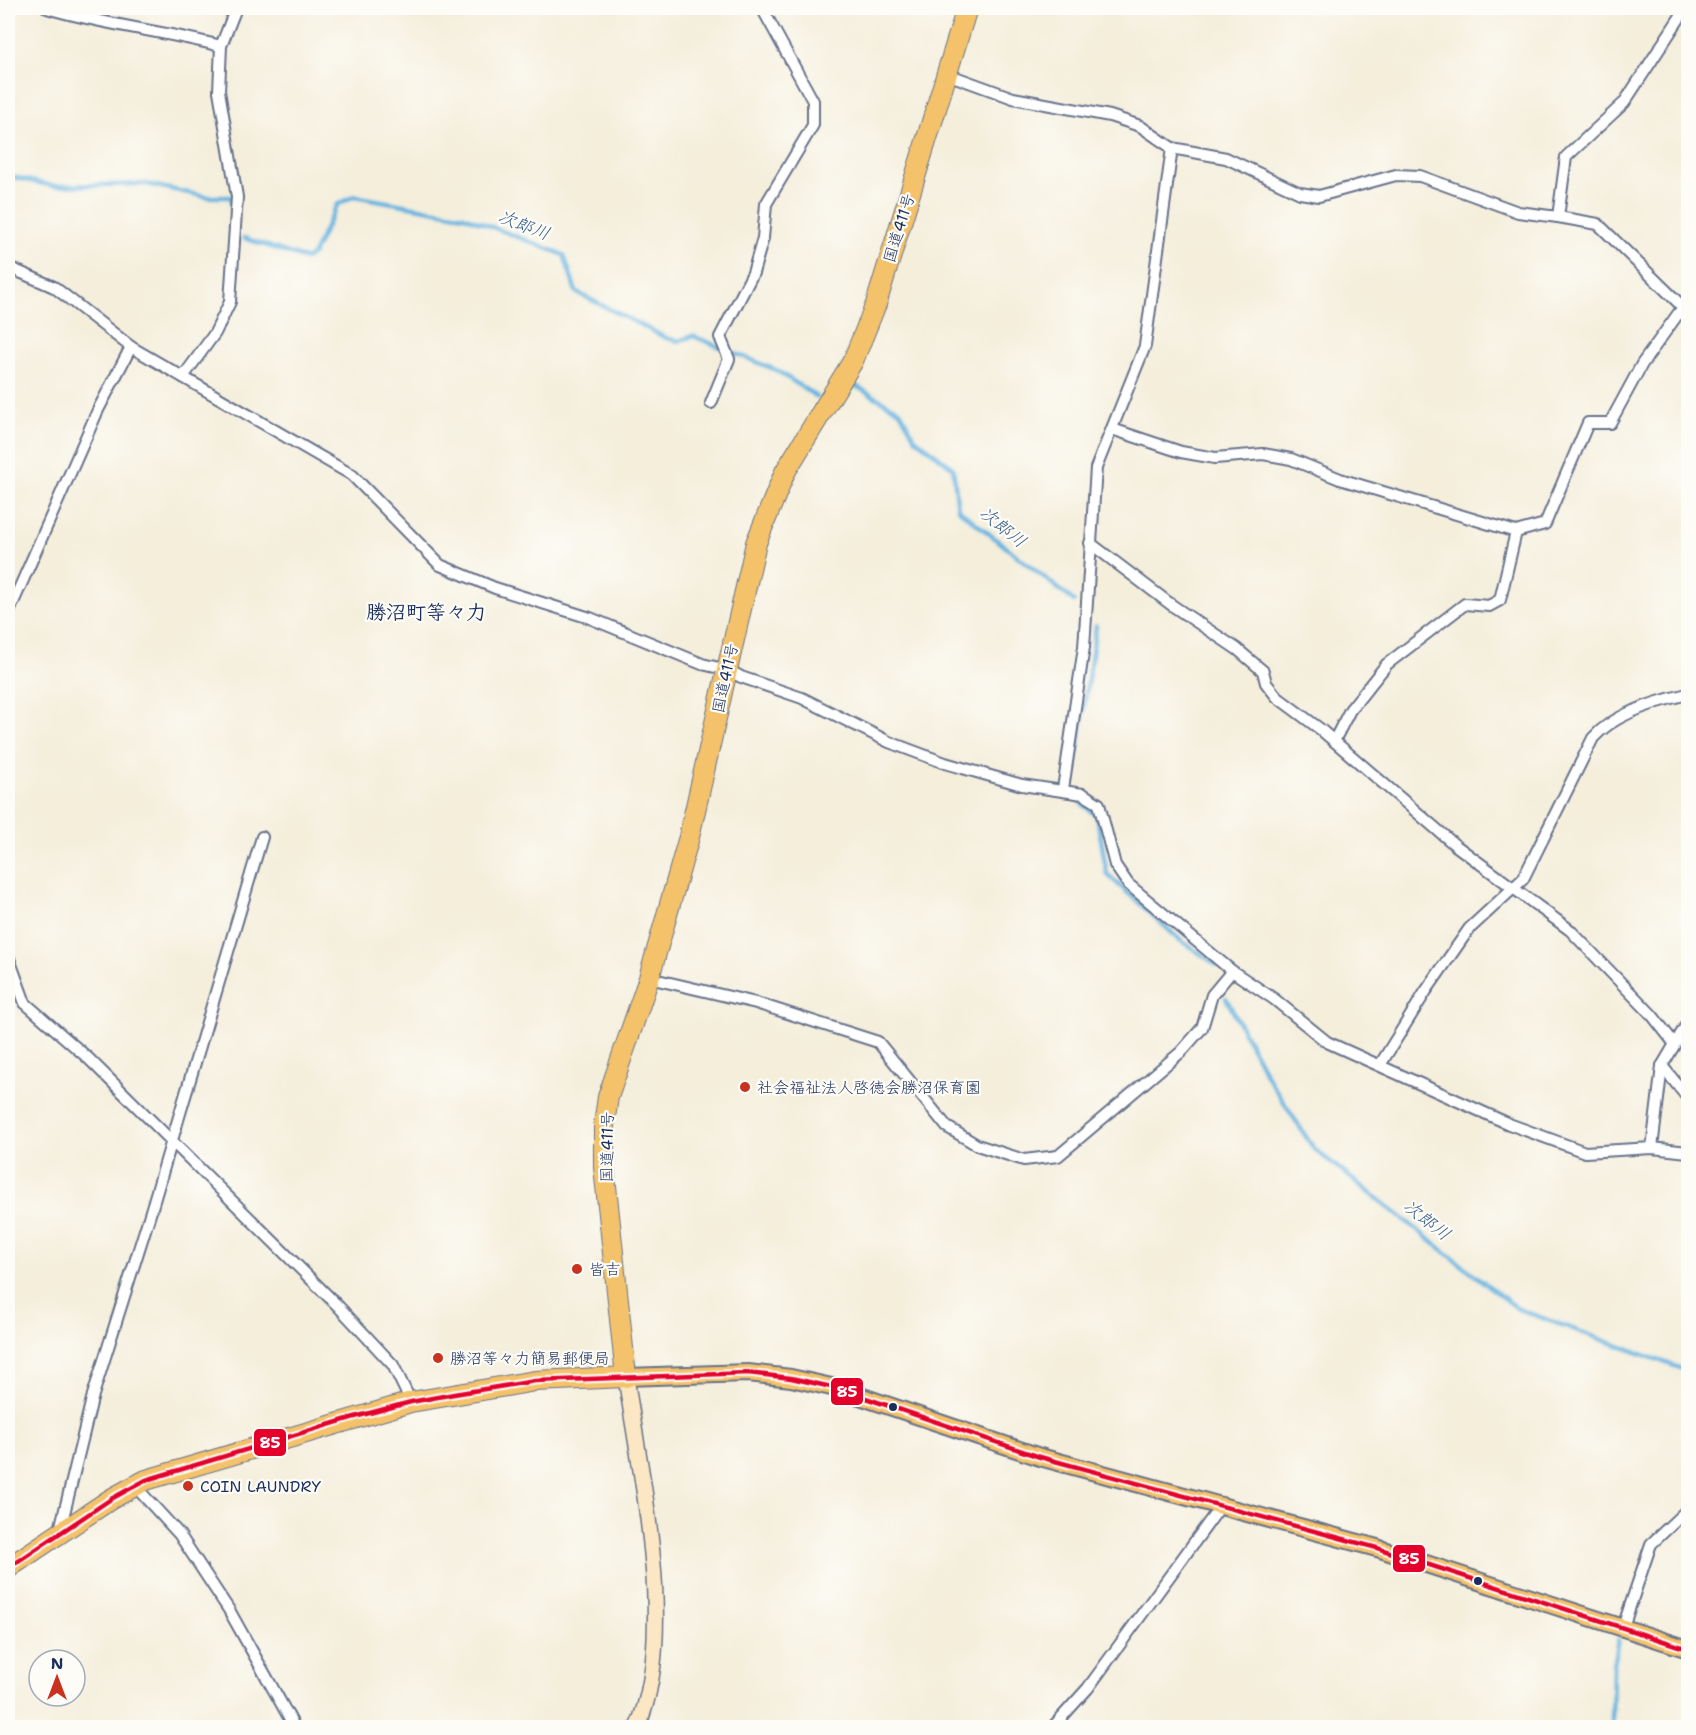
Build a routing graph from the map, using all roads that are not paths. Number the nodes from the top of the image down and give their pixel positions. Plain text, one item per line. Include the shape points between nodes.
1 (47, 8) edge
2 (236, 8) edge
3 (762, 8) edge
4 (967, 8) edge
5 (1686, 8) edge
6 (221, 46) junction
7 (947, 74) junction
8 (1172, 148) junction
9 (1558, 217) junction
10 (8, 267) edge
11 (1686, 310) edge
12 (131, 347) junction
13 (183, 377) junction
14 (711, 403) dead end
15 (1112, 429) junction
16 (1516, 532) junction
17 (1090, 543) junction
18 (8, 614) edge
19 (728, 670) junction
20 (1689, 694) edge
21 (1334, 741) junction
22 (1063, 789) junction
23 (262, 837) dead end
24 (1512, 889) junction
25 (8, 956) edge
26 (1232, 971) junction
27 (648, 978) junction
28 (1689, 1022) edge
29 (1674, 1043) junction
30 (1380, 1065) junction
31 (1662, 1066) junction
32 (1689, 1098) edge
33 (172, 1139) junction
34 (1652, 1148) junction
35 (1689, 1152) edge
36 (626, 1377) junction
37 (411, 1401) junction
38 (134, 1485) junction
39 (1220, 1507) junction
40 (1689, 1509) edge
41 (58, 1534) junction
42 (8, 1568) edge
43 (1623, 1628) junction
44 (1689, 1649) edge
45 (295, 1728) edge
46 (637, 1728) edge
47 (1052, 1728) edge

1 - 6 street
2 - 6 street
3 - 14 street via 813,101 813,125 766,204 763,238 753,273 720,337 729,359
4 - 7 highway, 国道411号
5 - 9 street via 1624,103 1566,157
6 - 13 street via 219,92 237,197 230,302 215,333
7 - 8 street via 1013,98 1110,116 1140,126
7 - 19 highway, 国道411号 via 862,340 785,472 764,520
8 - 9 street via 1226,158 1300,193 1319,196 1396,175 1420,176 1518,212
8 - 15 street via 1145,346
9 - 11 street via 1598,224
10 - 12 street via 54,287
11 - 16 street via 1642,364 1610,423 1588,423 1545,524
12 - 13 street
12 - 18 street via 98,410
13 - 19 street via 352,475 440,565 495,588 590,618 702,664
15 - 16 street via 1181,452 1215,458 1263,454 1292,459 1340,479
15 - 17 street via 1095,468
16 - 21 street via 1500,600 1489,606 1465,604 1387,664 1350,710
17 - 21 street via 1237,649 1263,671 1276,697
17 - 22 street via 1084,646
19 - 22 street via 802,698 889,742 945,763 1022,785
19 - 27 highway, 国道411号 via 689,837
20 - 24 street via 1602,728 1593,738 1522,879
21 - 24 street
22 - 26 street via 1100,804 1115,865 1128,884
23 - 33 street
24 - 29 street via 1570,930
24 - 30 street via 1469,929
25 - 33 street via 25,1004
26 - 27 street via 1212,994 1202,1028 1181,1052 1058,1156 1024,1160 976,1145 947,1127 878,1042 756,1003
26 - 30 street via 1327,1042
27 - 36 highway, 国道411号 via 616,1068 604,1125 604,1167
28 - 29 street
29 - 31 street
30 - 34 street via 1509,1124 1585,1152
31 - 32 street
31 - 34 street
33 - 37 street via 393,1365
33 - 41 street via 93,1395
34 - 35 street
36 - 37 highway via 535,1381
36 - 39 main road via 718,1372 791,1378 913,1412 1040,1457
36 - 46 street via 649,1535 656,1623 650,1684
37 - 38 highway
38 - 41 highway
38 - 45 street via 179,1534 229,1610
39 - 43 main road via 1377,1548
39 - 47 street via 1088,1688
40 - 43 street via 1651,1544
41 - 42 highway
43 - 44 main road

